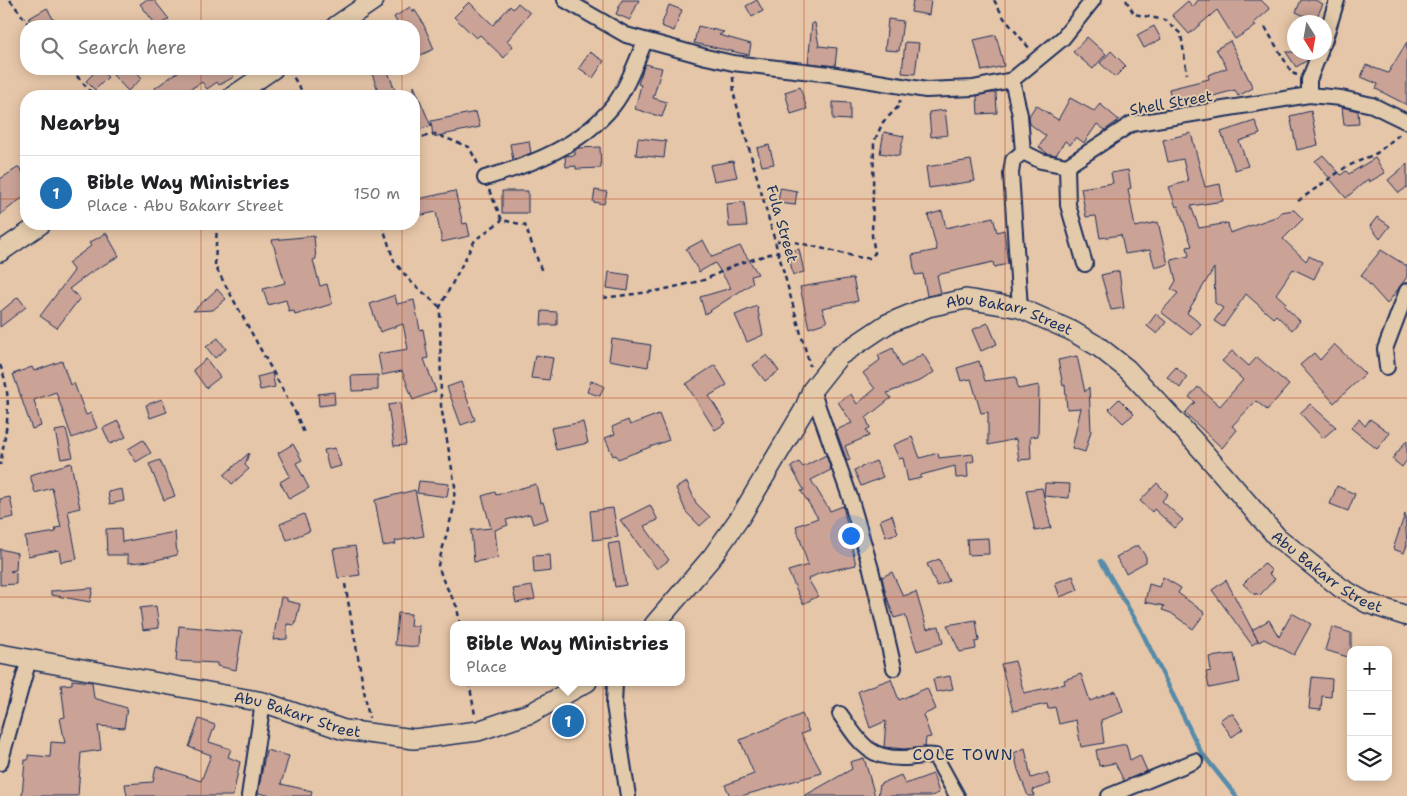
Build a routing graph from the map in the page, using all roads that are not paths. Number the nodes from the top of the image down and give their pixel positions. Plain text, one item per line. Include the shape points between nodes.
1 (374, 0) edge
2 (566, 0) edge
3 (1093, 0) edge
4 (1337, 0) edge
5 (1332, 16) edge
6 (345, 20) edge
7 (645, 41) junction
8 (1317, 60) edge
9 (264, 75) edge
10 (1012, 80) junction
11 (242, 90) edge
12 (1309, 95) junction
13 (1407, 122) edge
14 (1023, 152) junction
15 (1067, 166) junction
16 (485, 178) dead end
17 (33, 230) edge
18 (0, 252) edge
19 (1085, 264) dead end
20 (1407, 291) edge
21 (1020, 308) junction
22 (1387, 367) dead end
23 (812, 390) junction
24 (1407, 616) edge
25 (657, 621) edge
26 (0, 654) edge
27 (29, 660) junction
28 (894, 668) dead end
29 (580, 686) edge
30 (615, 686) edge
31 (263, 702) junction
32 (840, 714) dead end
33 (1195, 761) dead end
34 (0, 763) edge
35 (249, 796) edge
36 (628, 796) edge
37 (957, 796) edge
38 (1109, 796) edge

1 - 6 street
2 - 7 street via 626,35
3 - 10 street via 1063,38
4 - 5 street
7 - 10 street via 732,63 830,74 926,90 972,88
7 - 16 street via 613,105 590,129 550,155
8 - 12 street via 1309,80
9 - 11 street
10 - 14 street via 1020,115
12 - 13 street, Shell Street via 1372,105
12 - 15 street, Shell Street via 1131,124
14 - 15 street via 1041,161
14 - 21 street via 1013,160 1010,172
15 - 19 street via 1068,205
17 - 18 street
20 - 22 street via 1385,349
21 - 23 street, Abu Bakarr Street via 966,299 928,307 895,320 839,356
21 - 24 street, Abu Bakarr Street via 1072,331 1127,369 1277,536 1311,566 1367,603
23 - 25 street, Abu Bakarr Street via 804,410 741,516 712,557
23 - 28 street via 850,497
26 - 27 street, Abu Bakarr Street
27 - 31 street, Abu Bakarr Street
27 - 34 street
29 - 31 street, Abu Bakarr Street via 531,713 478,731 414,739 344,730
30 - 36 street via 614,705
31 - 35 street
32 - 37 street via 865,748 878,755 902,758 935,756
33 - 38 street

